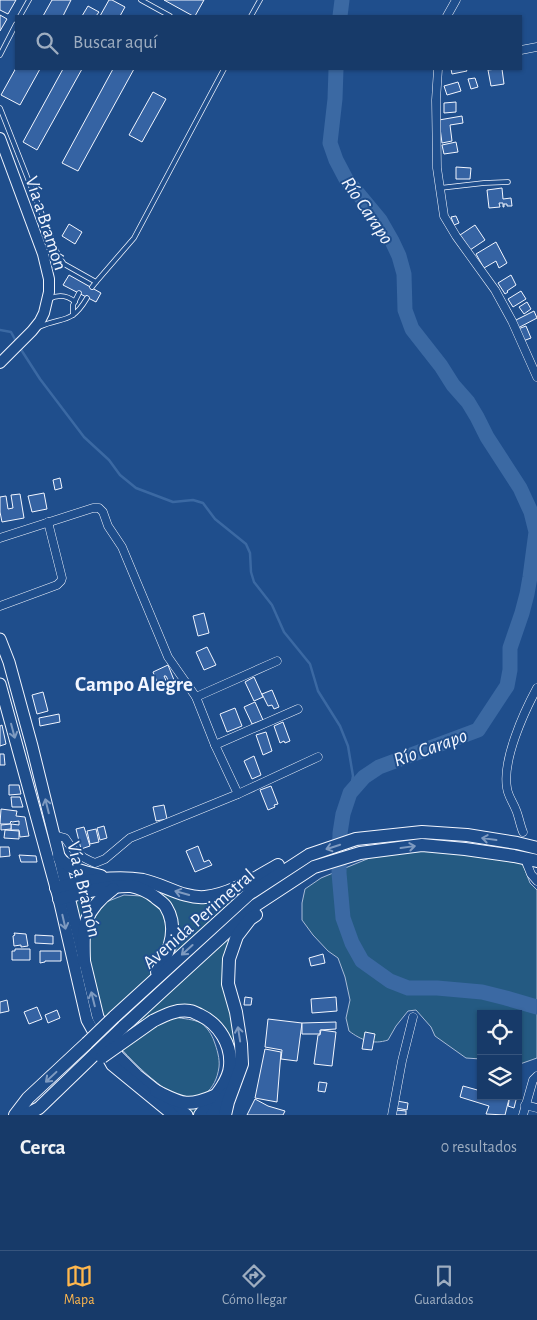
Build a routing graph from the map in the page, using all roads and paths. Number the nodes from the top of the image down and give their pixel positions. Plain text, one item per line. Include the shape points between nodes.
1 (29, 0) edge
2 (141, 0) edge
3 (260, 0) edge
4 (456, 0) edge
5 (21, 15) edge
6 (168, 15) edge
7 (252, 15) edge
8 (448, 15) edge
9 (15, 26) edge
10 (537, 47) edge
11 (522, 50) edge
12 (0, 55) edge
13 (223, 70) edge
14 (438, 70) edge
15 (0, 108) edge
16 (0, 138) edge
17 (508, 182) dead end
18 (440, 188) junction
19 (86, 277) junction
20 (96, 282) junction
21 (83, 283) dead end
22 (92, 288) dead end
23 (78, 293) dead end
24 (87, 298) dead end
25 (48, 299) junction
26 (74, 302) junction
27 (73, 315) junction
28 (32, 331) junction
29 (0, 363) edge
30 (537, 377) edge
31 (48, 522) junction
32 (0, 538) edge
33 (0, 606) edge
34 (0, 639) edge
35 (277, 660) dead end
36 (0, 684) edge
37 (537, 688) edge
38 (196, 697) junction
39 (298, 709) dead end
40 (215, 745) junction
41 (318, 757) dead end
42 (238, 794) junction
43 (523, 832) dead end
44 (54, 836) junction
45 (537, 848) edge
46 (309, 855) junction
47 (59, 857) junction
48 (532, 862) edge
49 (314, 867) junction
50 (537, 881) edge
51 (113, 883) junction
52 (63, 892) junction
53 (84, 962) junction
54 (114, 1017) junction
55 (413, 1017) dead end
56 (99, 1055) junction
57 (537, 1076) edge
58 (236, 1082) junction
59 (156, 1090) junction
60 (216, 1095) junction
61 (525, 1105) junction
62 (537, 1108) edge
63 (15, 1115) edge
64 (26, 1115) edge
65 (173, 1115) edge
66 (187, 1115) edge
67 (200, 1115) edge
68 (212, 1115) edge
69 (224, 1115) edge
70 (392, 1115) edge
71 (523, 1115) edge

1 - 5 lane
2 - 6 lane
3 - 7 lane
4 - 8 street
9 - 12 lane
10 - 11 street
13 - 20 lane via 134,238
14 - 18 street via 437,168
15 - 19 lane via 58,255 64,264
16 - 25 street, Vía a Bramón via 43,254 49,279
17 - 18 lane
18 - 30 street via 444,216 495,290
19 - 20 lane
19 - 21 lane
20 - 22 lane
23 - 26 lane
24 - 27 lane
25 - 26 lane via 62,296
25 - 28 street, Vía a Bramón via 40,321
26 - 27 lane
27 - 28 lane
28 - 29 street, Vía a Bramón
31 - 32 street
31 - 33 street via 61,581
31 - 38 street via 93,508 103,512 122,547 168,657
44 -> 34 main road, Vía a Bramón
35 - 38 street
36 -> 52 main road, Vía a Bramón
37 - 43 street via 512,747 507,772 509,797
38 - 40 street
39 - 40 street
40 - 42 street
41 - 42 street
42 - 44 street via 130,838 105,859 95,863 81,857 65,838
44 - 47 main road, Vía a Bramón
45 -> 46 main road, Avenida Perimetral via 467,835 422,832 356,839
46 -> 51 main road via 287,860 234,889 204,897 144,880
46 -> 54 main road, Avenida Perimetral via 249,894
47 - 51 main road
47 - 52 main road, Vía a Bramón
49 -> 48 main road, Avenida Perimetral via 360,854 422,845 466,848
48 - 50 street via 531,874
49 - 56 main road, Avenida Perimetral, bridge via 256,905 123,1027
58 -> 49 main road via 242,1064 241,1044 228,984 229,959 237,936 250,919
51 - 52 main road
51 - 53 main road via 89,913 84,927
51 - 54 main road via 133,886 151,894 166,906 172,924 164,961
52 - 53 main road, Vía a Bramón
52 -> 65 main road, Vía a Bramón via 87,1020 112,1065
59 -> 53 main road, Vía a Bramón via 118,1056 98,1017
54 -> 63 main road, Avenida Perimetral, bridge via 28,1098
55 - 70 street
56 - 60 main road, bridge via 170,1012 191,1011 208,1019 229,1047 230,1067 224,1085
56 - 64 main road, Avenida Perimetral via 39,1108
57 - 61 street
58 - 68 main road
58 - 69 main road
59 - 60 main road via 189,1104
59 - 66 main road, Vía a Bramón
60 - 67 main road
61 - 62 street
61 - 71 street

